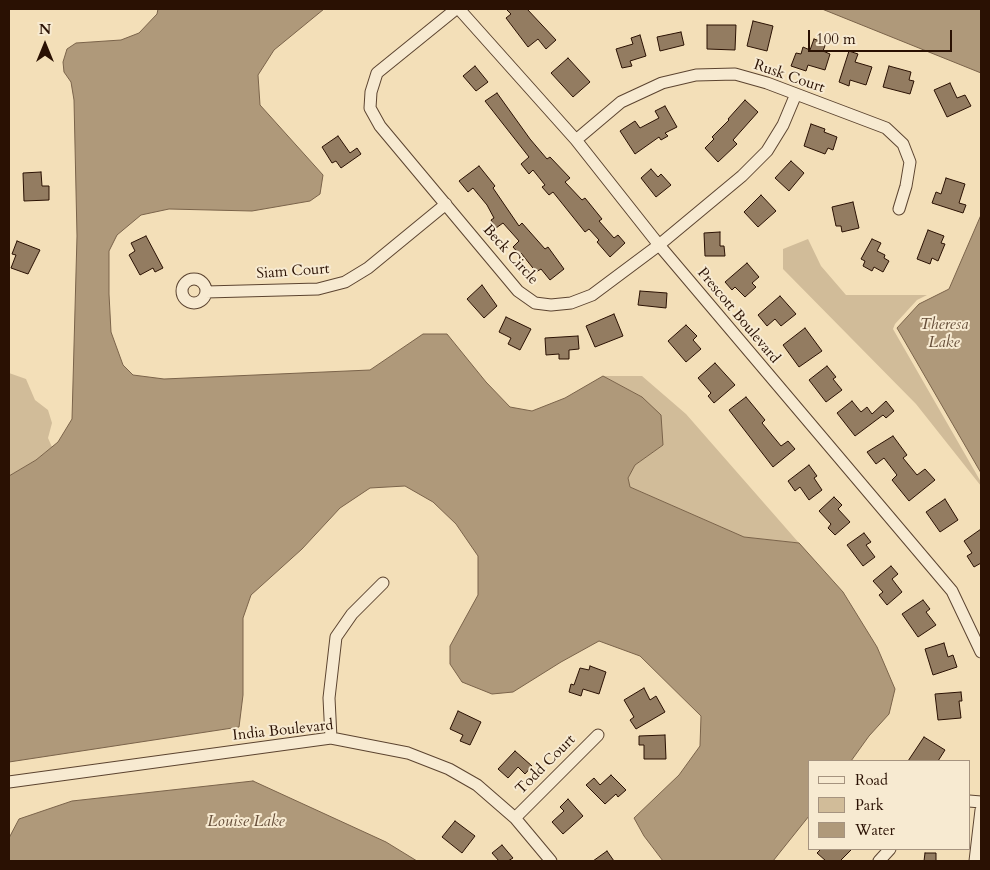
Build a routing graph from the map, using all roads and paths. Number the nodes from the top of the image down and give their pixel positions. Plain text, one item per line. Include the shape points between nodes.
1 (458, 9) edge
2 (796, 94) junction
3 (576, 140) junction
4 (446, 204) junction
5 (899, 209) dead end
6 (659, 245) junction
7 (206, 292) dead end
8 (383, 583) dead end
9 (981, 652) edge
10 (598, 735) dead end
11 (332, 738) junction
12 (9, 782) edge
13 (981, 810) edge
14 (515, 818) junction
15 (889, 850) edge
16 (551, 861) edge
17 (879, 861) edge
18 (974, 861) edge

1 - 3 street, Prescott Boulevard
1 - 4 street, Beck Circle via 377,73 370,92 370,108 380,126
2 - 3 street, Rusk Court via 735,74 696,75 662,83 621,102
2 - 5 street, Rusk Court via 886,128 903,144 910,162
2 - 6 street, Beck Circle via 767,151
3 - 6 street, Prescott Boulevard
4 - 6 street, Beck Circle via 518,291 535,303 564,304 592,295
4 - 7 street, Siam Court via 368,268 345,282 318,289
6 - 9 street, Prescott Boulevard via 952,592
8 - 11 street via 352,614 336,637 329,698
10 - 14 street, Todd Court
11 - 12 street, India Boulevard
11 - 14 street, India Boulevard via 408,753 432,762 476,785
13 - 18 street
14 - 16 street, India Boulevard
15 - 17 street

